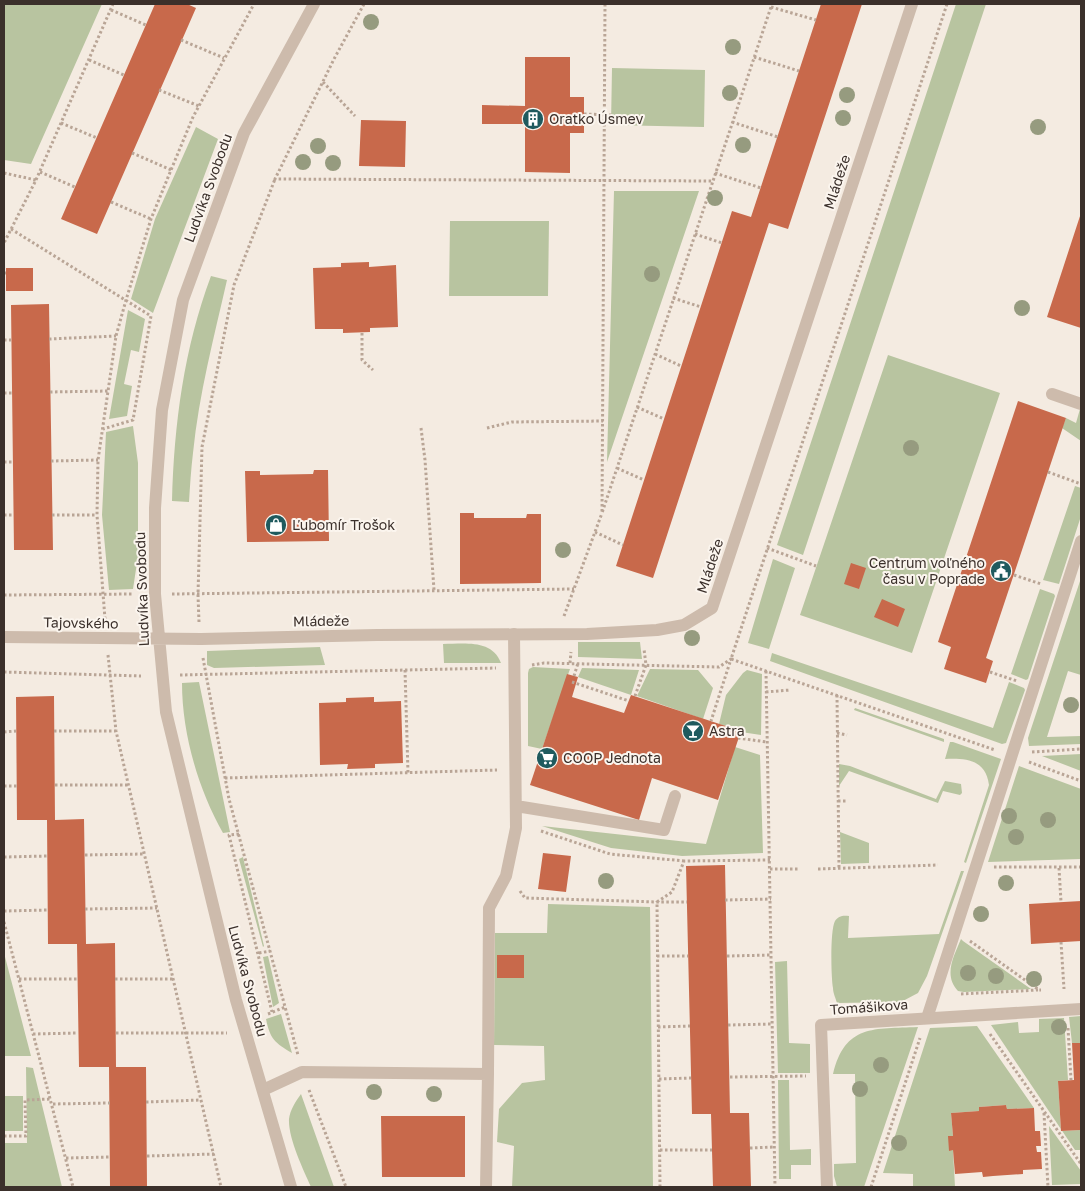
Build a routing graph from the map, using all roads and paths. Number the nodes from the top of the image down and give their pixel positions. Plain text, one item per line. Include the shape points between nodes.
1 (113, 4) edge
2 (314, 4) edge
3 (364, 4) edge
4 (605, 4) edge
5 (912, 4) edge
6 (947, 4) edge
7 (771, 5) edge
8 (111, 10) junction
9 (816, 20) dead end
10 (146, 25) dead end
11 (181, 40) dead end
12 (754, 57) junction
13 (224, 58) dead end
14 (89, 60) junction
15 (799, 71) dead end
16 (124, 75) dead end
17 (323, 82) junction
18 (160, 90) dead end
19 (199, 106) dead end
20 (584, 114) dead end
21 (604, 114) junction
22 (612, 115) dead end
23 (355, 116) dead end
24 (732, 122) junction
25 (61, 123) junction
26 (778, 137) dead end
27 (97, 138) dead end
28 (132, 153) dead end
29 (171, 170) dead end
30 (40, 172) junction
31 (4, 173) edge
32 (715, 173) junction
33 (275, 179) junction
34 (36, 180) junction
35 (604, 180) junction
36 (713, 181) junction
37 (75, 187) dead end
38 (761, 188) dead end
39 (111, 202) dead end
40 (151, 219) dead end
41 (11, 229) junction
42 (695, 234) junction
43 (4, 243) edge
44 (722, 243) dead end
45 (673, 298) junction
46 (701, 307) dead end
47 (362, 333) dead end
48 (116, 336) dead end
49 (49, 338) dead end
50 (4, 340) edge
51 (12, 340) dead end
52 (655, 354) junction
53 (681, 366) dead end
54 (373, 370) dead end
55 (108, 391) dead end
56 (50, 392) dead end
57 (4, 393) edge
58 (12, 393) dead end
59 (1052, 394) dead end
60 (1081, 404) edge
61 (637, 407) junction
62 (664, 419) dead end
63 (603, 421) junction
64 (421, 428) dead end
65 (487, 428) dead end
66 (102, 429) dead end
67 (98, 460) dead end
68 (51, 461) dead end
69 (4, 462) edge
70 (13, 462) dead end
71 (617, 468) junction
72 (1048, 472) dead end
73 (644, 480) dead end
74 (1081, 484) edge
75 (602, 513) junction
76 (4, 515) edge
77 (14, 515) dead end
78 (52, 515) dead end
79 (97, 515) dead end
80 (595, 532) junction
81 (1081, 541) edge
82 (623, 545) dead end
83 (767, 548) junction
84 (816, 566) dead end
85 (1014, 575) dead end
86 (1042, 584) dead end
87 (574, 589) junction
88 (434, 590) junction
89 (133, 594) dead end
90 (169, 594) dead end
91 (4, 595) edge
92 (198, 595) junction
93 (643, 631) junction
94 (514, 634) junction
95 (558, 634) junction
96 (4, 637) edge
97 (158, 639) junction
98 (200, 639) junction
99 (731, 659) junction
100 (578, 663) junction
101 (646, 665) junction
102 (514, 668) junction
103 (405, 670) junction
104 (766, 671) junction
105 (4, 672) edge
106 (990, 672) dead end
107 (205, 674) junction
108 (179, 675) dead end
109 (141, 676) dead end
110 (574, 676) dead end
111 (1010, 679) dead end
112 (572, 682) dead end
113 (790, 690) dead end
114 (766, 692) junction
115 (836, 695) junction
116 (635, 696) dead end
117 (629, 701) dead end
118 (711, 721) dead end
119 (54, 731) dead end
120 (116, 731) dead end
121 (4, 732) edge
122 (16, 732) dead end
123 (837, 733) junction
124 (847, 734) dead end
125 (738, 738) dead end
126 (767, 742) junction
127 (1081, 748) edge
128 (1012, 756) junction
129 (515, 770) junction
130 (408, 772) junction
131 (225, 778) junction
132 (1081, 781) edge
133 (128, 785) dead end
134 (4, 786) edge
135 (16, 786) dead end
136 (55, 786) dead end
137 (675, 796) dead end
138 (838, 801) junction
139 (847, 801) dead end
140 (516, 806) junction
141 (516, 828) junction
142 (239, 834) junction
143 (144, 854) dead end
144 (85, 855) dead end
145 (47, 856) dead end
146 (4, 857) edge
147 (770, 860) junction
148 (684, 861) junction
149 (938, 865) dead end
150 (986, 867) dead end
151 (1081, 867) edge
152 (839, 868) junction
153 (1059, 868) junction
154 (770, 869) junction
155 (798, 869) dead end
156 (818, 869) dead end
157 (506, 876) junction
158 (771, 899) junction
159 (725, 900) dead end
160 (657, 902) junction
161 (687, 902) dead end
162 (1061, 902) dead end
163 (156, 908) dead end
164 (48, 910) dead end
165 (85, 910) dead end
166 (4, 911) edge
167 (4, 922) edge
168 (956, 930) junction
169 (1061, 942) dead end
170 (270, 950) junction
171 (259, 953) junction
172 (772, 955) junction
173 (657, 956) junction
174 (688, 956) dead end
175 (727, 956) dead end
176 (19, 979) junction
177 (78, 979) dead end
178 (116, 979) dead end
179 (173, 980) dead end
180 (1064, 989) junction
181 (1072, 989) dead end
182 (1039, 990) junction
183 (1047, 990) dead end
184 (1055, 990) dead end
185 (961, 994) dead end
186 (285, 1007) junction
187 (1081, 1009) edge
188 (1066, 1010) junction
189 (977, 1015) junction
190 (927, 1018) junction
191 (772, 1024) junction
192 (728, 1025) dead end
193 (690, 1026) dead end
194 (658, 1027) junction
195 (78, 1033) dead end
196 (116, 1033) dead end
197 (227, 1033) dead end
198 (33, 1034) junction
199 (302, 1072) junction
200 (488, 1074) junction
201 (824, 1076) junction
202 (730, 1077) dead end
203 (773, 1077) junction
204 (691, 1078) dead end
205 (659, 1079) junction
206 (1071, 1080) dead end
207 (263, 1090) junction
208 (51, 1099) junction
209 (201, 1100) dead end
210 (146, 1102) dead end
211 (110, 1103) dead end
212 (53, 1104) junction
213 (1044, 1113) junction
214 (4, 1136) edge
215 (774, 1147) junction
216 (750, 1148) dead end
217 (660, 1150) junction
218 (712, 1150) dead end
219 (214, 1154) dead end
220 (147, 1156) dead end
221 (110, 1157) dead end
222 (66, 1158) junction
223 (1081, 1164) edge
224 (73, 1187) edge
225 (291, 1187) edge
226 (346, 1187) edge
227 (486, 1187) edge
228 (660, 1187) edge
229 (775, 1187) edge
230 (827, 1187) edge
231 (871, 1187) edge
232 (1048, 1187) edge

1 - 8 path
2 - 97 street, Ludvíka Svobodu via 244,133 182,300 162,410 155,508
3 - 17 path
4 - 21 path
5 - 93 street, Mládeže via 712,608 684,624
6 - 83 path
7 - 9 path
7 - 12 path
8 - 10 path
8 - 14 path
11 - 13 path
12 - 15 path
12 - 24 path
14 - 16 path
14 - 25 path
17 - 23 path
17 - 33 path
18 - 19 path
20 - 21 path
21 - 22 path
21 - 35 path
24 - 26 path
24 - 32 path
25 - 27 path
25 - 30 path
28 - 29 path
30 - 34 path
30 - 37 path
31 - 34 path
32 - 36 path
32 - 38 path
33 - 35 path
33 - 92 path via 234,285 202,447
34 - 41 path
35 - 36 path
35 - 63 path
36 - 42 path
39 - 40 path
41 - 43 path
41 - 66 path via 151,316 133,420
42 - 44 path
42 - 45 path
45 - 46 path
45 - 52 path
47 - 54 path via 362,360
48 - 49 path
50 - 51 path
52 - 53 path
52 - 61 path
55 - 56 path
57 - 58 path
59 - 60 street
61 - 62 path
61 - 71 path
63 - 65 path via 512,422
63 - 75 path
64 - 88 path
67 - 68 path
69 - 70 path
71 - 73 path
71 - 75 path
72 - 74 path
75 - 80 path
76 - 77 path
78 - 79 path
80 - 82 path
80 - 87 path
81 - 128 street
83 - 84 path
83 - 99 path
85 - 86 path
87 - 88 path
87 - 95 path
88 - 92 path
89 - 91 path
90 - 92 path
92 - 98 path
93 - 95 street, Mládeže
93 - 101 path
94 - 95 street, Mládeže
94 - 98 street, Mládeže
94 - 102 street
96 - 97 street, Tajovského
97 - 98 street, Mládeže
97 - 207 street, Ludvíka Svobodu via 166,712 236,1000
98 - 107 path
99 - 101 path via 719,667
99 - 104 path
99 - 118 path
100 - 101 path
100 - 102 path via 544,663
100 - 110 path
101 - 116 path
102 - 103 path
102 - 129 street
103 - 107 path
103 - 130 path
104 - 114 path
104 - 115 path
105 - 109 path
106 - 111 path
107 - 108 path
107 - 131 path
112 - 117 path
113 - 114 path
114 - 126 path
115 - 123 path
115 - 128 path
119 - 120 path
121 - 122 path
123 - 124 path
123 - 138 path
125 - 126 path
126 - 147 path
127 - 128 path
128 - 132 path
128 - 168 street
129 - 130 path
129 - 140 street
130 - 131 path
131 - 142 path
133 - 136 path
134 - 135 path
137 - 140 street via 664,830
138 - 139 path
138 - 152 path
140 - 141 street
141 - 148 path via 543,832 610,854
141 - 157 street
142 - 170 path
142 - 171 path via 229,835
143 - 144 path
145 - 146 path
147 - 148 path
147 - 154 path
148 - 160 path via 672,892
149 - 152 path
150 - 153 path
151 - 153 path
152 - 156 path
153 - 162 path
154 - 155 path
154 - 158 path
157 - 160 path via 525,898
157 - 200 street via 488,908
158 - 159 path
158 - 172 path
160 - 161 path
160 - 173 path
163 - 165 path
164 - 166 path
167 - 176 path
168 - 182 path
168 - 190 street
169 - 180 path
170 - 171 path
170 - 186 path
171 - 186 path via 270,1013
172 - 175 path
172 - 191 path
173 - 174 path
173 - 194 path
176 - 177 path
176 - 198 path
178 - 179 path
180 - 181 path
180 - 184 path
182 - 183 path
182 - 185 path
186 - 199 path
187 - 188 street, Tomášikova
188 - 189 street, Tomášikova
188 - 206 path
189 - 190 street, Tomášikova
189 - 213 path
190 - 201 street, Tomášikova via 821,1025
190 - 231 path
191 - 192 path
191 - 203 path
193 - 194 path
194 - 205 path
195 - 198 path
196 - 197 path
198 - 208 path
199 - 200 street
199 - 207 street
199 - 226 path
200 - 227 street
201 - 203 path
201 - 230 street, Tomášikova
202 - 203 path
203 - 215 path
204 - 205 path
205 - 217 path
207 - 225 street, Ludvíka Svobodu
208 - 212 path
208 - 214 path via 25,1100 26,1136
209 - 210 path
211 - 212 path
212 - 222 path
213 - 223 path
213 - 232 path
215 - 216 path
215 - 229 path
217 - 218 path
217 - 228 path
219 - 220 path
221 - 222 path
222 - 224 path

